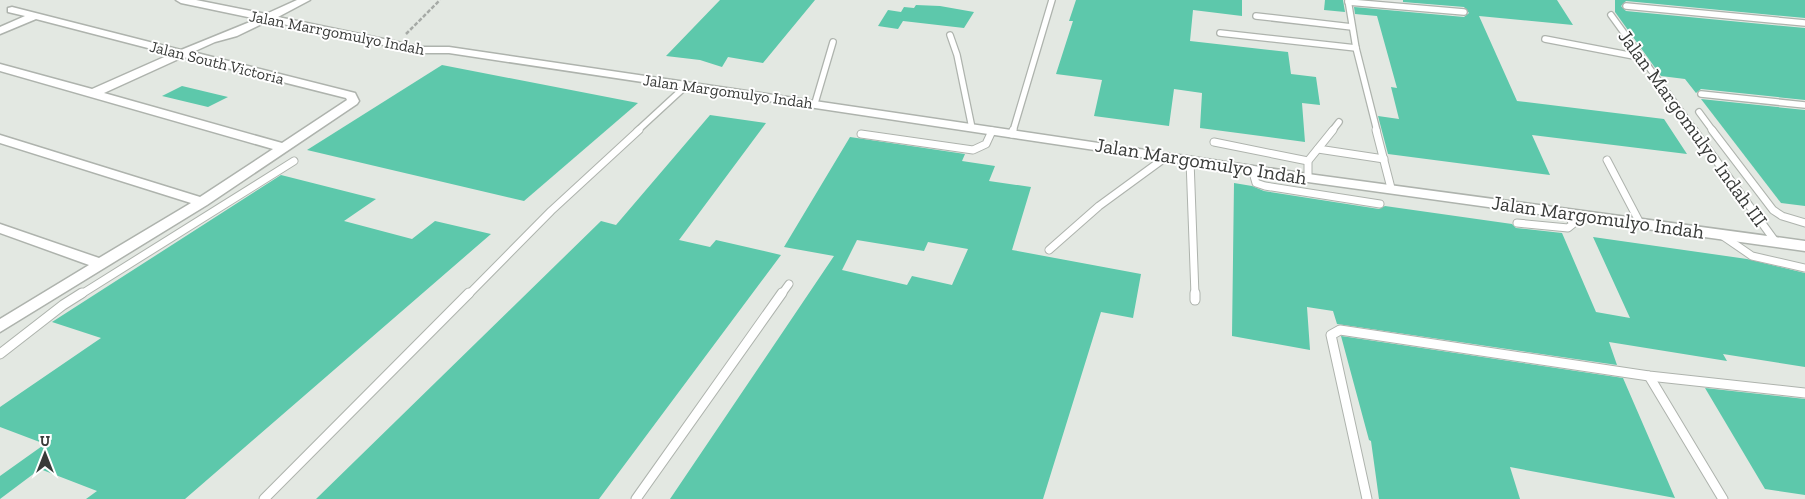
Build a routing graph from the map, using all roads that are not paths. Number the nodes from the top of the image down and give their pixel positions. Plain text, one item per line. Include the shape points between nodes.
1 (181, 0) edge
2 (221, 0) edge
3 (284, 0) edge
4 (305, 0) edge
5 (1052, 0) edge
6 (1348, 1) edge
7 (1626, 6) dead end
8 (12, 10) dead end
9 (1464, 12) dead end
10 (279, 13) junction
11 (264, 14) junction
12 (248, 15) junction
13 (1611, 15) dead end
14 (34, 16) junction
15 (1256, 16) dead end
16 (1805, 23) edge
17 (1352, 27) junction
18 (0, 31) edge
19 (1220, 33) dead end
20 (950, 35) dead end
21 (1545, 39) dead end
22 (210, 40) junction
23 (833, 42) dead end
24 (1356, 48) junction
25 (445, 50) junction
26 (181, 53) junction
27 (1639, 57) junction
28 (0, 67) edge
29 (687, 85) junction
30 (92, 94) junction
31 (1701, 94) dead end
32 (815, 103) junction
33 (1805, 105) edge
34 (1699, 112) dead end
35 (1339, 122) dead end
36 (972, 128) junction
37 (992, 131) junction
38 (861, 134) dead end
39 (1012, 134) junction
40 (0, 139) edge
41 (1214, 142) dead end
42 (285, 148) junction
43 (1318, 149) junction
44 (1166, 157) junction
45 (1190, 160) junction
46 (1384, 160) junction
47 (1607, 160) dead end
48 (294, 161) dead end
49 (1308, 161) junction
50 (1252, 170) junction
51 (1308, 178) junction
52 (1391, 188) junction
53 (202, 202) junction
54 (1380, 204) dead end
55 (1566, 212) junction
56 (1517, 223) dead end
57 (1640, 223) junction
58 (1805, 223) edge
59 (0, 228) edge
60 (1720, 234) junction
61 (1775, 241) junction
62 (1805, 246) edge
63 (1049, 250) dead end
64 (101, 264) junction
65 (1805, 268) edge
66 (790, 284) dead end
67 (1195, 300) dead end
68 (0, 326) edge
69 (0, 354) edge
70 (1650, 376) junction
71 (1805, 393) edge
72 (264, 499) edge
73 (636, 499) edge
74 (1367, 499) edge
75 (1723, 499) edge

1 - 12 street, Jalan Marrgomulyo Indah
2 - 11 street, Jalan Marrgomulyo Indah
3 - 11 street
4 - 10 street
5 - 39 lane
6 - 9 lane
6 - 17 lane
7 - 16 lane
8 - 14 street, Jalan South Victoria
10 - 11 street, Jalan Marrgomulyo Indah
10 - 25 street, Jalan Marrgomulyo Indah via 432,44
11 - 12 street, Jalan Marrgomulyo Indah
11 - 22 street via 233,34
11 - 25 street, Jalan Marrgomulyo Indah via 391,46
12 - 22 street via 216,32
13 - 27 lane, Jalan Margomulyo Indah III
14 - 18 street
14 - 26 street, Jalan South Victoria
15 - 17 lane
17 - 24 lane
19 - 24 lane
20 - 36 lane
21 - 27 lane
22 - 26 street
23 - 32 lane
24 - 46 lane
25 - 29 street, Jalan Margomulyo Indah
26 - 30 street
26 - 42 street, Jalan South Victoria via 351,96 353,101 343,109
27 - 61 lane, Jalan Margomulyo Indah III
28 - 30 street
29 - 32 street, Jalan Margomulyo Indah
29 - 72 lane via 551,211
30 - 42 street
31 - 33 lane
32 - 36 street, Jalan Margomulyo Indah
34 - 58 lane via 1773,210
35 - 43 lane
36 - 37 street, Jalan Margomulyo Indah
37 - 38 lane via 981,150
37 - 39 street, Jalan Margomulyo Indah
39 - 44 street, Jalan Margomulyo Indah
40 - 53 street
41 - 49 lane
42 - 53 street, Jalan South Victoria
43 - 46 lane
43 - 49 lane
44 - 45 street, Jalan Margomulyo Indah
44 - 63 lane via 1099,206
45 - 50 street, Jalan Margomulyo Indah
45 - 67 lane
46 - 52 lane
47 - 57 lane
48 - 69 lane via 63,306
49 - 51 lane
50 - 51 street, Jalan Margomulyo Indah
50 - 54 lane via 1256,183 1265,186
51 - 52 street, Jalan Margomulyo Indah
52 - 55 street, Jalan Margomulyo Indah
53 - 64 street, Jalan South Victoria
55 - 56 lane via 1573,224 1568,228
55 - 57 street, Jalan Margomulyo Indah
57 - 60 street, Jalan Margomulyo Indah
59 - 64 street
60 - 61 street, Jalan Margomulyo Indah
60 - 65 lane via 1752,256
61 - 62 street, Jalan Margomulyo Indah
64 - 68 street, Jalan South Victoria
66 - 73 lane
70 - 71 lane
70 - 74 lane via 1340,330 1333,332 1331,335
70 - 75 lane

